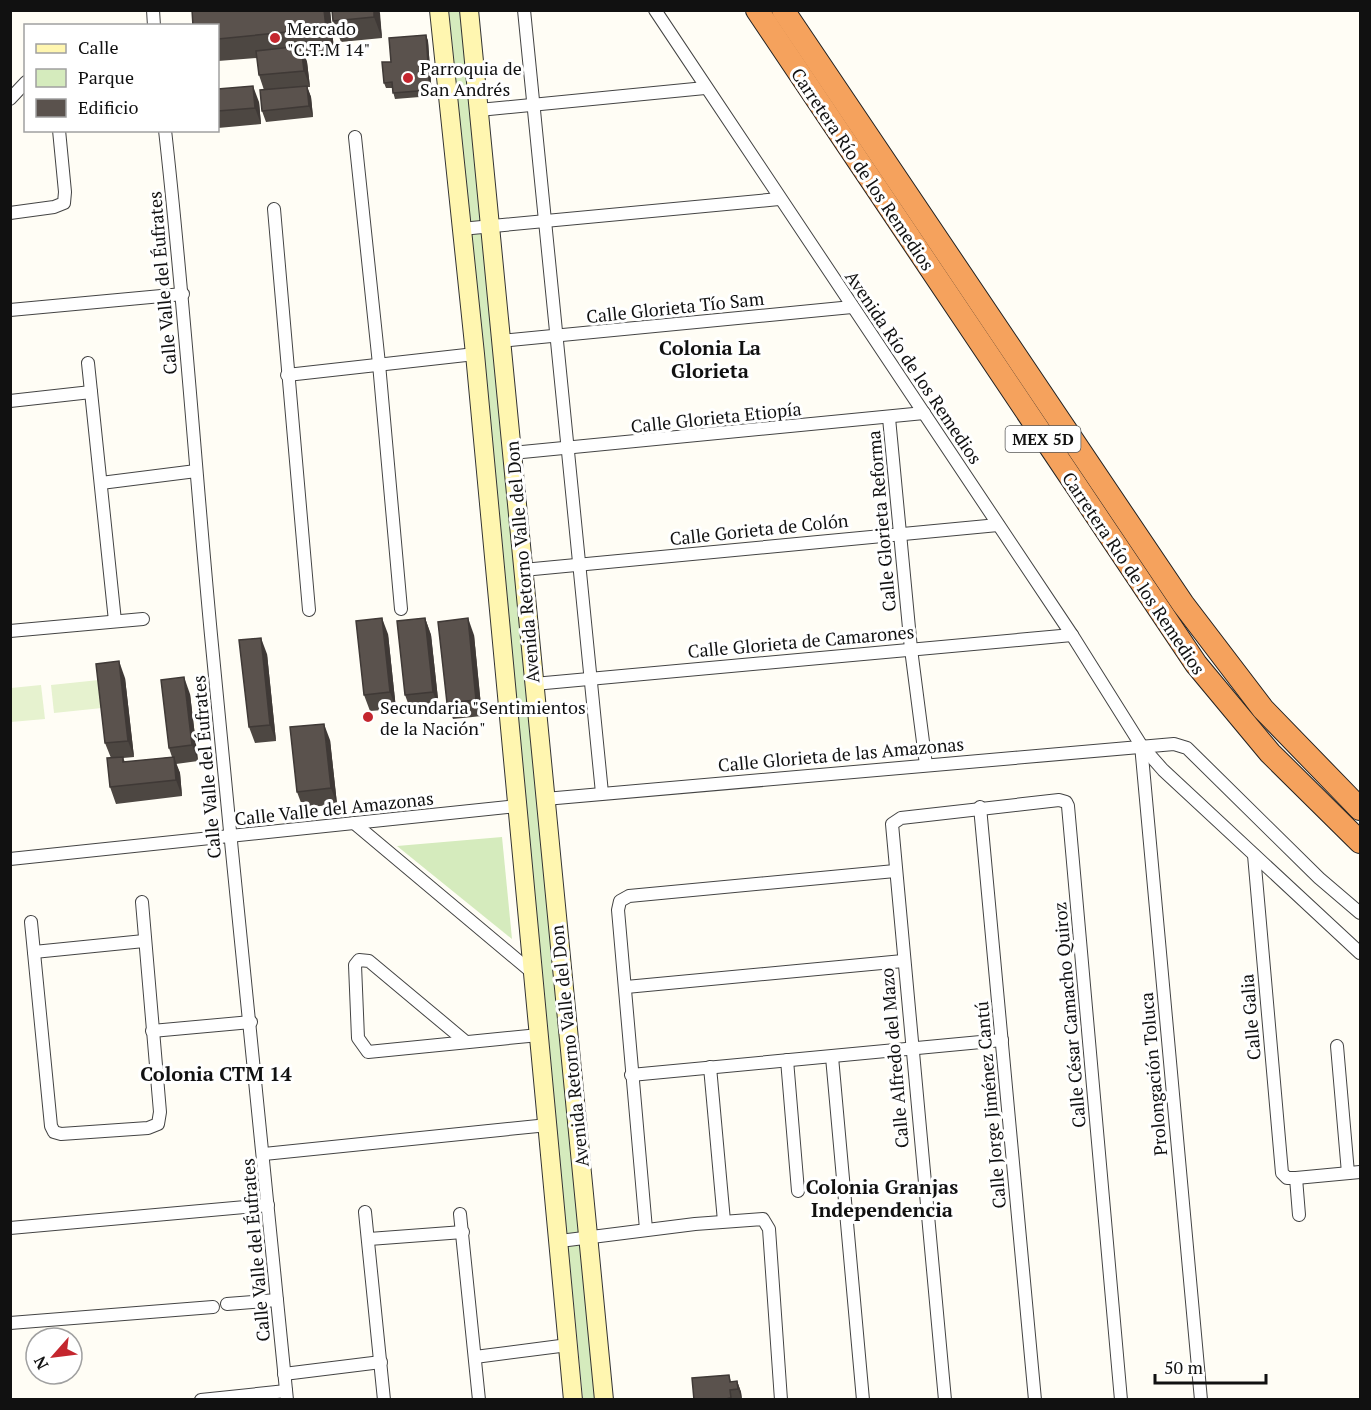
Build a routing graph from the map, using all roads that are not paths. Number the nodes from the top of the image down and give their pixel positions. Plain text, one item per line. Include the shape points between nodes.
1 (439, 10) edge
2 (469, 10) edge
3 (524, 10) edge
4 (656, 10) edge
5 (757, 10) edge
6 (783, 10) edge
7 (24, 84) edge
8 (705, 88) junction
9 (10, 99) edge
10 (534, 106) junction
11 (479, 110) junction
12 (59, 132) edge
13 (165, 132) edge
14 (355, 137) dead end
15 (779, 199) junction
16 (274, 209) dead end
17 (10, 213) edge
18 (545, 221) junction
19 (490, 226) junction
20 (461, 229) junction
21 (183, 294) junction
22 (852, 307) junction
23 (10, 310) edge
24 (556, 337) junction
25 (501, 341) junction
26 (475, 354) junction
27 (88, 363) dead end
28 (380, 364) junction
29 (287, 375) junction
30 (92, 392) junction
31 (10, 401) edge
32 (924, 413) junction
33 (890, 418) junction
34 (568, 449) junction
35 (512, 453) junction
36 (196, 471) junction
37 (101, 483) junction
38 (998, 525) junction
39 (901, 533) junction
40 (579, 564) junction
41 (523, 570) junction
42 (400, 609) dead end
43 (309, 610) dead end
44 (143, 619) dead end
45 (115, 621) junction
46 (10, 631) edge
47 (1072, 635) junction
48 (911, 650) junction
49 (590, 679) junction
50 (534, 684) junction
51 (1141, 744) junction
52 (926, 765) junction
53 (602, 793) junction
54 (545, 799) junction
55 (517, 806) junction
56 (980, 807) junction
57 (1360, 809) edge
58 (894, 821) joint
59 (354, 823) junction
60 (230, 837) junction
61 (1360, 842) edge
62 (1254, 855) junction
63 (10, 860) edge
64 (895, 871) junction
65 (142, 902) dead end
66 (1360, 913) edge
67 (31, 922) dead end
68 (144, 941) junction
69 (33, 952) junction
70 (1360, 953) edge
71 (903, 962) junction
72 (534, 974) junction
73 (626, 987) junction
74 (251, 1022) junction
75 (152, 1031) junction
76 (539, 1035) junction
77 (1002, 1040) junction
78 (466, 1042) junction
79 (1337, 1046) dead end
80 (911, 1050) junction
81 (832, 1057) junction
82 (787, 1060) junction
83 (710, 1067) junction
84 (631, 1075) junction
85 (548, 1125) junction
86 (264, 1154) junction
87 (1354, 1173) edge
88 (1290, 1177) junction
89 (798, 1191) dead end
90 (268, 1206) junction
91 (365, 1212) dead end
92 (460, 1214) dead end
93 (1299, 1215) dead end
94 (724, 1221) junction
95 (10, 1228) edge
96 (646, 1229) junction
97 (463, 1232) junction
98 (587, 1236) junction
99 (369, 1239) junction
100 (560, 1241) junction
101 (277, 1300) junction
102 (227, 1304) dead end
103 (213, 1307) dead end
104 (10, 1323) edge
105 (568, 1345) junction
106 (475, 1357) junction
107 (381, 1362) junction
108 (284, 1374) junction
109 (286, 1395) edge
110 (201, 1400) edge
111 (384, 1400) edge
112 (479, 1400) edge
113 (573, 1400) edge
114 (604, 1400) edge
115 (781, 1400) edge
116 (863, 1400) edge
117 (945, 1400) edge
118 (1035, 1400) edge
119 (1121, 1400) edge
120 (1201, 1400) edge

1 - 20 street, Avenida Retorno Valle del Don
2 - 11 street, Avenida Retorno Valle del Don
3 - 10 street
4 - 8 street, Avenida Río de los Remedios
5 - 61 highway, Carretera Río de los Remedios / MEX 5D via 1196,664 1270,753
6 - 57 highway, Carretera Río de los Remedios / MEX 5D via 1183,604 1263,709
7 - 9 street
8 - 10 street
8 - 15 street, Avenida Río de los Remedios
10 - 11 street
10 - 18 street
11 - 19 street, Avenida Retorno Valle del Don
12 - 17 street via 64,203
13 - 21 street, Calle Valle del Éufrates
14 - 28 street
15 - 18 street
15 - 22 street, Avenida Río de los Remedios
16 - 29 street
18 - 19 street
18 - 24 street
19 - 20 street
19 - 25 street, Avenida Retorno Valle del Don
20 - 26 street, Avenida Retorno Valle del Don
21 - 23 street
21 - 36 street, Calle Valle del Éufrates
22 - 24 street, Calle Glorieta Tío Sam
22 - 32 street, Avenida Río de los Remedios
24 - 25 street, Calle Glorieta Tío Sam
24 - 34 street
25 - 35 street, Avenida Retorno Valle del Don
26 - 28 street
26 - 55 street, Avenida Retorno Valle del Don
27 - 30 street
28 - 29 street
28 - 42 street
29 - 43 street
30 - 31 street
30 - 37 street
32 - 33 street, Calle Glorieta Etiopía
32 - 38 street, Avenida Río de los Remedios
33 - 34 street, Calle Glorieta Etiopía
33 - 39 street, Calle Glorieta Reforma
34 - 35 street, Calle Glorieta Etiopía
34 - 40 street
35 - 41 street, Avenida Retorno Valle del Don
36 - 37 street
36 - 60 street, Calle Valle del Éufrates
37 - 45 street
38 - 39 street, Calle Gorieta de Colón
38 - 47 street, Avenida Río de los Remedios
39 - 40 street, Calle Gorieta de Colón
39 - 48 street, Calle Glorieta Reforma
40 - 41 street, Calle Gorieta de Colón
40 - 49 street
41 - 50 street, Avenida Retorno Valle del Don
44 - 45 street
45 - 46 street
47 - 48 street, Calle Glorieta de Camarones
47 - 51 street, Avenida Río de los Remedios
48 - 49 street, Calle Glorieta de Camarones
48 - 52 street, Calle Glorieta Reforma
49 - 50 street, Calle Glorieta de Camarones
49 - 53 street
50 - 54 street, Avenida Retorno Valle del Don
51 - 52 street, Calle Glorieta de las Amazonas
51 - 62 street, Avenida Río de los Remedios
51 - 66 street, Calle Glorieta de las Amazonas via 1187,748
51 - 120 street, Prolongación Toluca
52 - 53 street, Calle Glorieta de las Amazonas
53 - 54 street, Calle Glorieta de las Amazonas
54 - 98 street, Avenida Retorno Valle del Don
55 - 59 street, Calle Valle del Amazonas
55 - 72 street, Avenida Retorno Valle del Don
56 - 58 street, Calle César Camacho Quiroz
56 - 77 street, Calle Jorge Jiménez Cantú
56 - 119 street, Calle César Camacho Quiroz via 1059,800 1068,806
58 - 64 street, Calle Alfredo del Mazo
59 - 60 street, Calle Valle del Amazonas
59 - 72 street
60 - 63 street, Calle Valle del Amazonas
60 - 74 street, Calle Valle del Éufrates
62 - 70 street, Avenida Río de los Remedios
62 - 88 street, Calle Galia
64 - 71 street, Calle Alfredo del Mazo
64 - 73 street via 624,898 618,910
65 - 68 street
67 - 69 street
68 - 69 street
68 - 75 street
69 - 75 street via 54,1132 148,1128 158,1124
71 - 73 street
71 - 80 street, Calle Alfredo del Mazo
72 - 76 street, Avenida Retorno Valle del Don
73 - 84 street
74 - 75 street
74 - 86 street, Calle Valle del Éufrates
76 - 78 street
76 - 85 street, Avenida Retorno Valle del Don
77 - 80 street
77 - 118 street, Calle Jorge Jiménez Cantú
78 - 78 street via 374,1052 364,1049 358,1038 355,965 359,960 369,961
79 - 87 street
80 - 81 street
80 - 117 street, Calle Alfredo del Mazo
81 - 82 street
81 - 116 street
82 - 83 street
82 - 89 street
83 - 84 street
83 - 94 street
84 - 96 street
85 - 86 street
85 - 100 street, Avenida Retorno Valle del Don
86 - 90 street, Calle Valle del Éufrates
87 - 88 street
88 - 93 street, Calle Galia
90 - 95 street
90 - 101 street, Calle Valle del Éufrates
91 - 99 street
92 - 97 street
94 - 96 street
94 - 115 street via 760,1218 768,1225
96 - 98 street
97 - 99 street
97 - 106 street
98 - 100 street
98 - 114 street, Avenida Retorno Valle del Don
99 - 107 street
100 - 105 street, Avenida Retorno Valle del Don
101 - 102 street
101 - 108 street, Calle Valle del Éufrates
103 - 104 street
105 - 106 street
105 - 113 street, Avenida Retorno Valle del Don
106 - 112 street
107 - 108 street
107 - 111 street
108 - 109 street, Calle Valle del Éufrates
109 - 110 street

